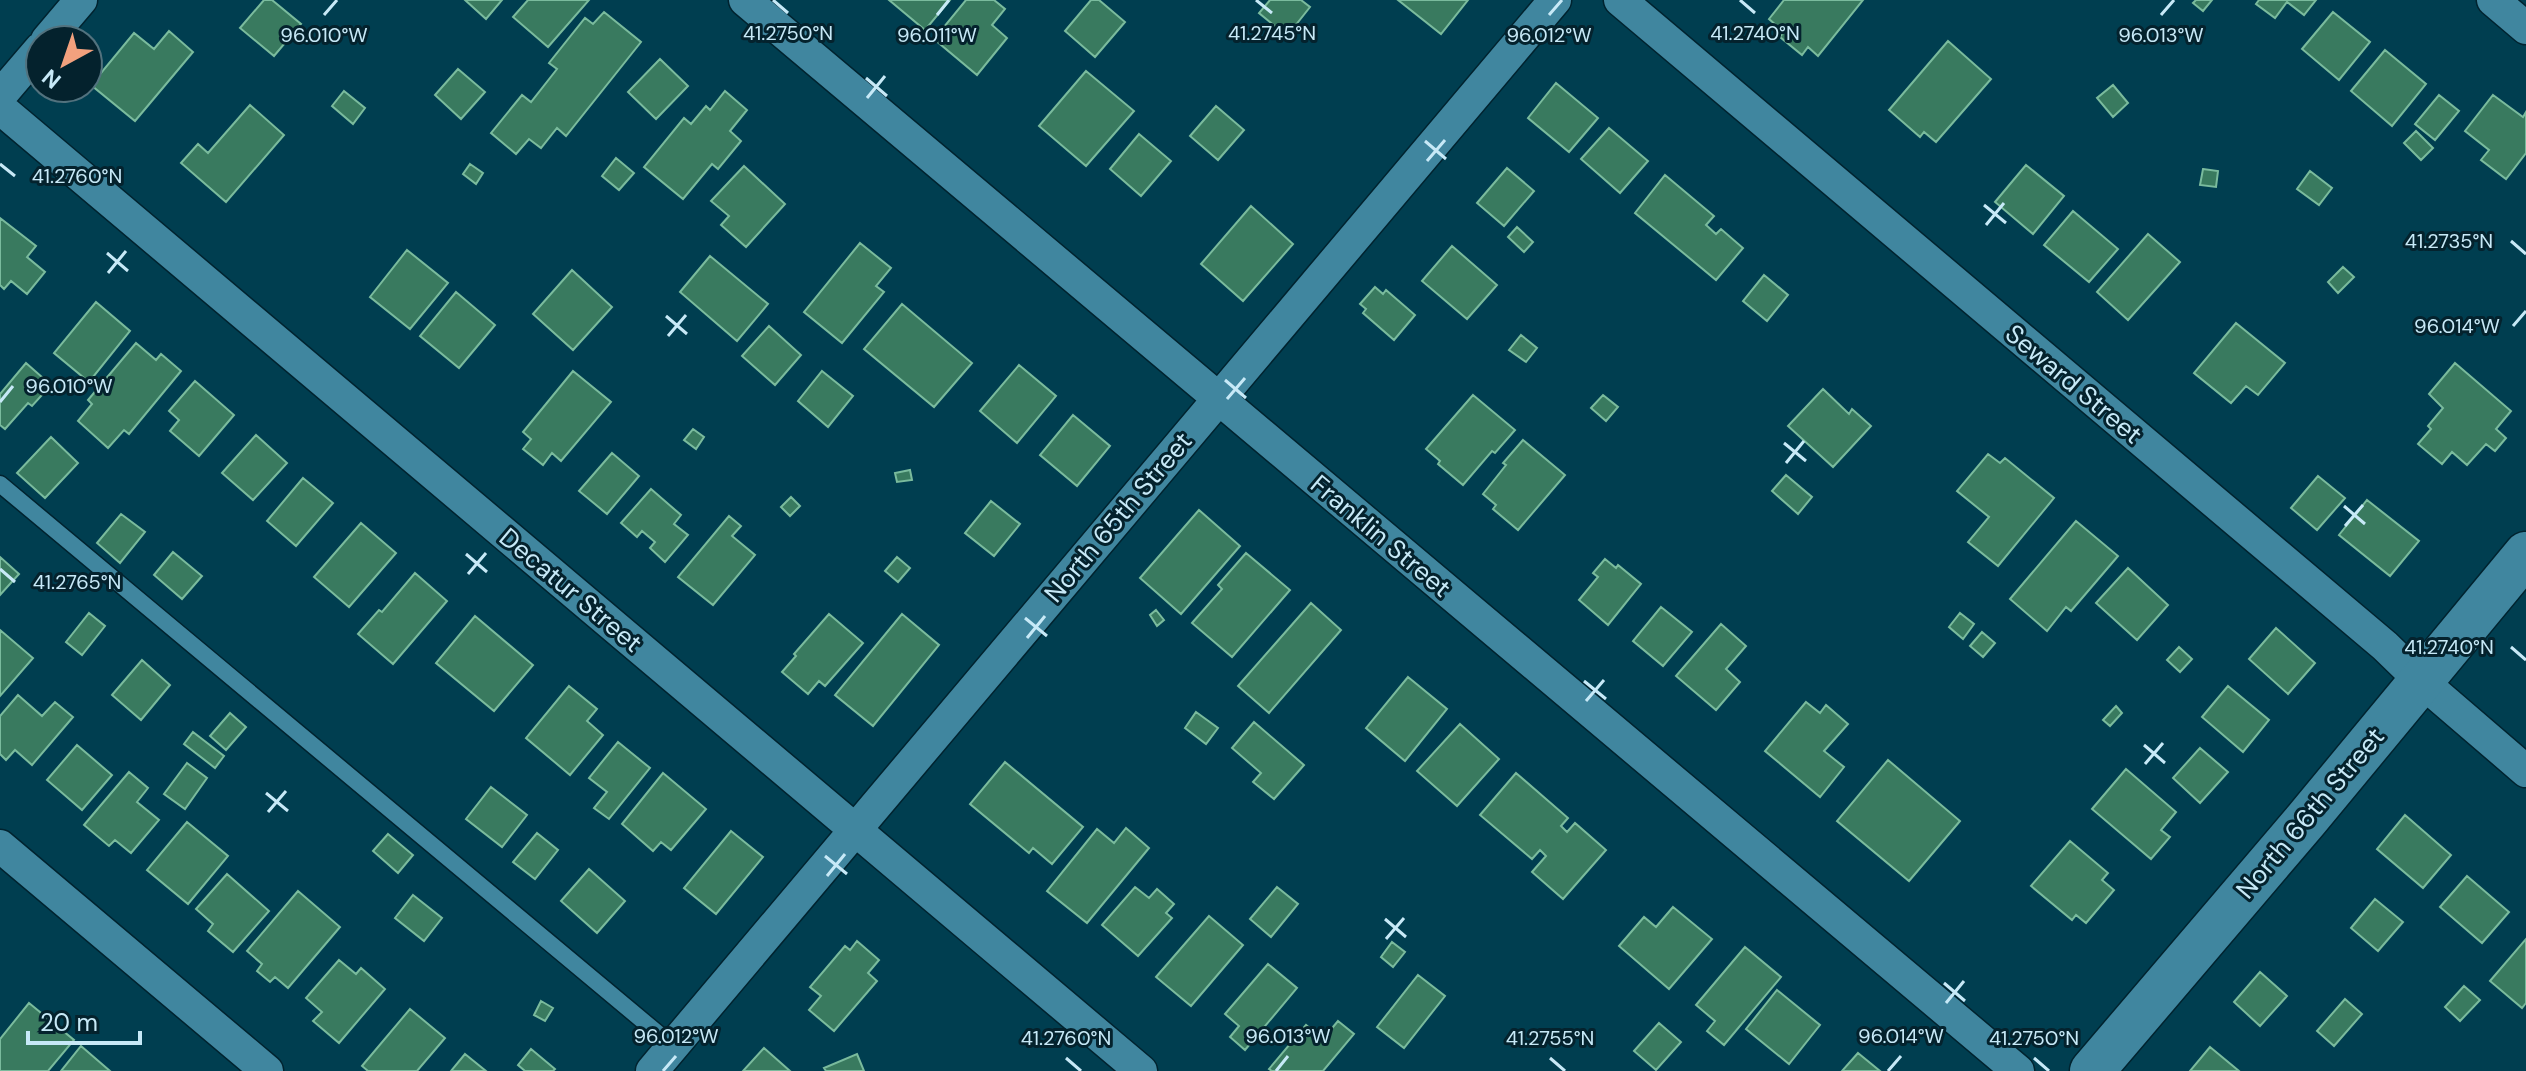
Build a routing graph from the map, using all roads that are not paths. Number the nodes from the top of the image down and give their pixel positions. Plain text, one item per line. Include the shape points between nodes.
1 (81, 0) edge
2 (745, 0) edge
3 (1555, 0) edge
4 (1620, 0) edge
5 (2493, 0) edge
6 (61, 24) edge
7 (2526, 28) edge
8 (24, 68) edge
9 (0, 96) edge
10 (0, 108) edge
11 (1218, 398) junction
12 (0, 484) edge
13 (2526, 554) edge
14 (2420, 680) junction
15 (2526, 771) edge
16 (855, 829) junction
17 (0, 846) edge
18 (673, 1046) junction
19 (267, 1071) edge
20 (652, 1071) edge
21 (1141, 1071) edge
22 (2018, 1071) edge
23 (2092, 1071) edge

1 - 6 street
2 - 11 street, Franklin Street
3 - 11 street, North 65th Street
4 - 14 street, Seward Street
5 - 7 street
8 - 9 street
10 - 16 street, Decatur Street
11 - 16 street, North 65th Street
11 - 22 street, Franklin Street
12 - 18 lane
13 - 14 street, North 66th Street
14 - 15 street, Seward Street
14 - 23 street, North 66th Street
16 - 18 street, North 65th Street
16 - 21 street, Decatur Street
17 - 19 street
18 - 20 street, North 65th Street

